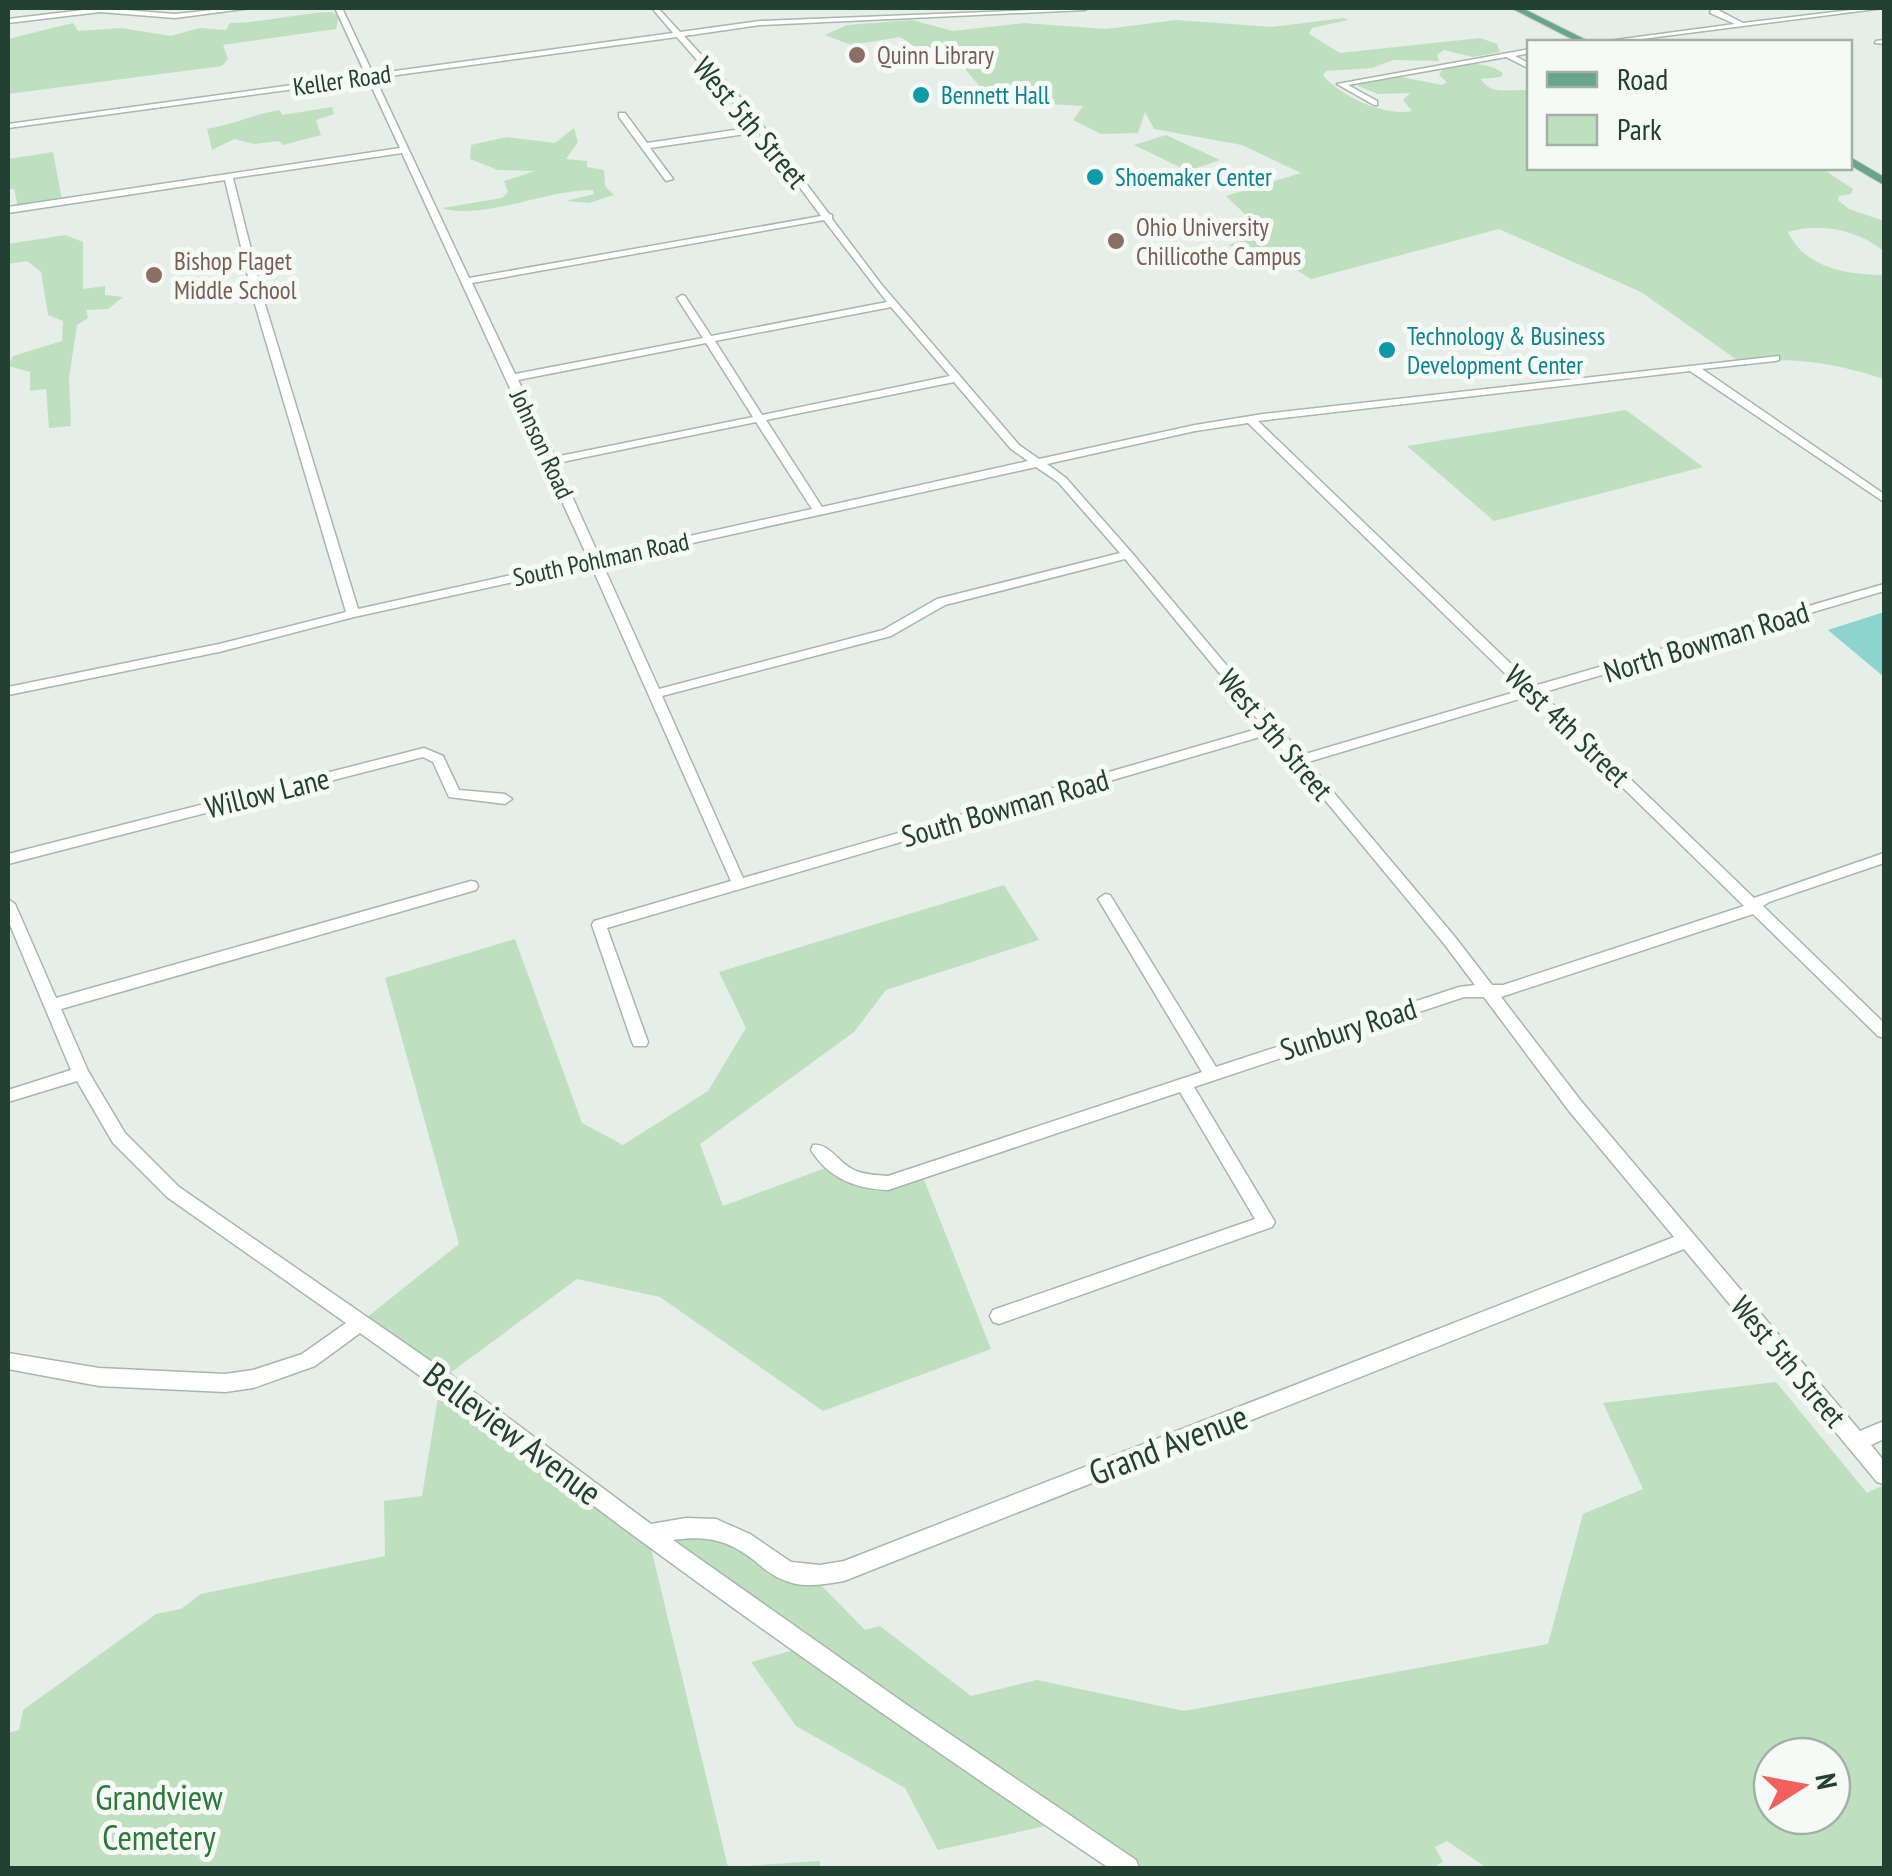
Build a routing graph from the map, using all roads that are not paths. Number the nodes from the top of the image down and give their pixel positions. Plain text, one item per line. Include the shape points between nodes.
1 (248, 8) edge
2 (338, 8) edge
3 (655, 8) edge
4 (1085, 8) edge
5 (1516, 8) edge
6 (1716, 8) edge
7 (1880, 8) edge
8 (101, 9) edge
9 (1854, 9) edge
10 (8, 21) edge
11 (1744, 24) junction
12 (676, 34) junction
13 (1581, 40) edge
14 (1620, 40) edge
15 (1527, 52) edge
16 (1507, 55) junction
17 (1527, 65) edge
18 (370, 76) junction
19 (1374, 103) dead end
20 (622, 115) dead end
21 (8, 126) edge
22 (761, 129) junction
23 (644, 146) junction
24 (404, 150) junction
25 (1852, 161) edge
26 (228, 178) junction
27 (669, 179) dead end
28 (1884, 182) edge
29 (8, 210) edge
30 (829, 216) junction
31 (466, 281) junction
32 (682, 298) dead end
33 (893, 304) junction
34 (709, 339) junction
35 (1775, 358) dead end
36 (1693, 368) junction
37 (511, 378) junction
38 (957, 378) junction
39 (760, 418) junction
40 (1250, 419) junction
41 (551, 460) junction
42 (1036, 461) junction
43 (1884, 498) edge
44 (818, 512) junction
45 (1128, 555) junction
46 (596, 560) junction
47 (1884, 587) edge
48 (353, 614) junction
49 (8, 691) edge
50 (1534, 692) junction
51 (655, 694) junction
52 (1272, 729) junction
53 (1297, 761) junction
54 (505, 800) dead end
55 (1884, 858) edge
56 (8, 859) edge
57 (739, 884) junction
58 (471, 886) dead end
59 (1105, 899) dead end
60 (8, 904) edge
61 (1754, 905) junction
62 (1486, 990) junction
63 (53, 1005) junction
64 (1884, 1032) edge
65 (640, 1042) dead end
66 (1211, 1072) junction
67 (81, 1073) junction
68 (1182, 1083) junction
69 (8, 1096) edge
70 (819, 1150) dead end
71 (1687, 1240) junction
72 (998, 1316) dead end
73 (361, 1322) junction
74 (8, 1361) edge
75 (1884, 1430) edge
76 (1858, 1442) junction
77 (1884, 1476) edge
78 (648, 1534) junction
79 (1128, 1868) edge

1 - 8 street via 175,16
2 - 18 street, Johnson Road
3 - 12 street, West 5th Street
4 - 12 street, Keller Road via 803,19
5 - 13 main road
6 - 11 street
7 - 9 street
8 - 10 street
9 - 11 street
11 - 14 street
12 - 18 street, Keller Road
12 - 22 street, West 5th Street
15 - 16 street
16 - 17 street
16 - 19 street via 1341,84
18 - 21 street, Keller Road
18 - 24 street, Johnson Road
20 - 23 street
22 - 23 street
22 - 30 street, West 5th Street
23 - 27 street
24 - 26 street
24 - 31 street, Johnson Road
25 - 28 main road
26 - 29 street
26 - 48 street
30 - 31 street
30 - 33 street, West 5th Street
31 - 37 street, Johnson Road
32 - 34 street
33 - 34 street
33 - 38 street, West 5th Street
34 - 37 street
34 - 39 street
35 - 36 street, South Pohlman Road
36 - 40 street, South Pohlman Road
36 - 43 street
37 - 41 street, Johnson Road
38 - 39 street
38 - 42 street, West 5th Street
39 - 41 street
39 - 44 street
40 - 42 street, South Pohlman Road
40 - 50 street, West 4th Street
41 - 46 street, Johnson Road
42 - 44 street, South Pohlman Road
42 - 45 street, West 5th Street via 1062,480
44 - 46 street, South Pohlman Road
45 - 51 street via 941,602 887,633
45 - 52 street, West 5th Street
46 - 48 street, South Pohlman Road
46 - 51 street, Johnson Road
47 - 50 street, North Bowman Road
48 - 49 street, South Pohlman Road
50 - 53 street, North Bowman Road
50 - 61 street, West 4th Street
51 - 57 street, Johnson Road
52 - 53 street, West 5th Street
52 - 57 street, South Bowman Road
53 - 62 street, West 5th Street
54 - 56 street, Willow Lane via 454,794 438,759 424,752
55 - 61 street, Sunbury Road
57 - 65 street, South Bowman Road via 599,926
58 - 63 street
59 - 66 street
60 - 63 street, Belleview Avenue
61 - 62 street, Sunbury Road via 1503,991
61 - 64 street, West 4th Street
62 - 66 street, Sunbury Road via 1464,990
62 - 71 street, West 5th Street
63 - 67 street, Belleview Avenue
66 - 68 street, Sunbury Road
67 - 69 street
67 - 73 street, Belleview Avenue via 142,1165 278,1269
68 - 70 street, Sunbury Road via 888,1183 859,1183
68 - 72 street via 1266,1222
71 - 76 street, West 5th Street
71 - 78 street, Grand Avenue via 844,1571 814,1578 786,1573 724,1532 695,1527
73 - 74 street via 308,1360 225,1383 99,1377
73 - 78 street, Belleview Avenue
75 - 76 street
76 - 77 street, West 5th Street
78 - 79 street, Belleview Avenue

